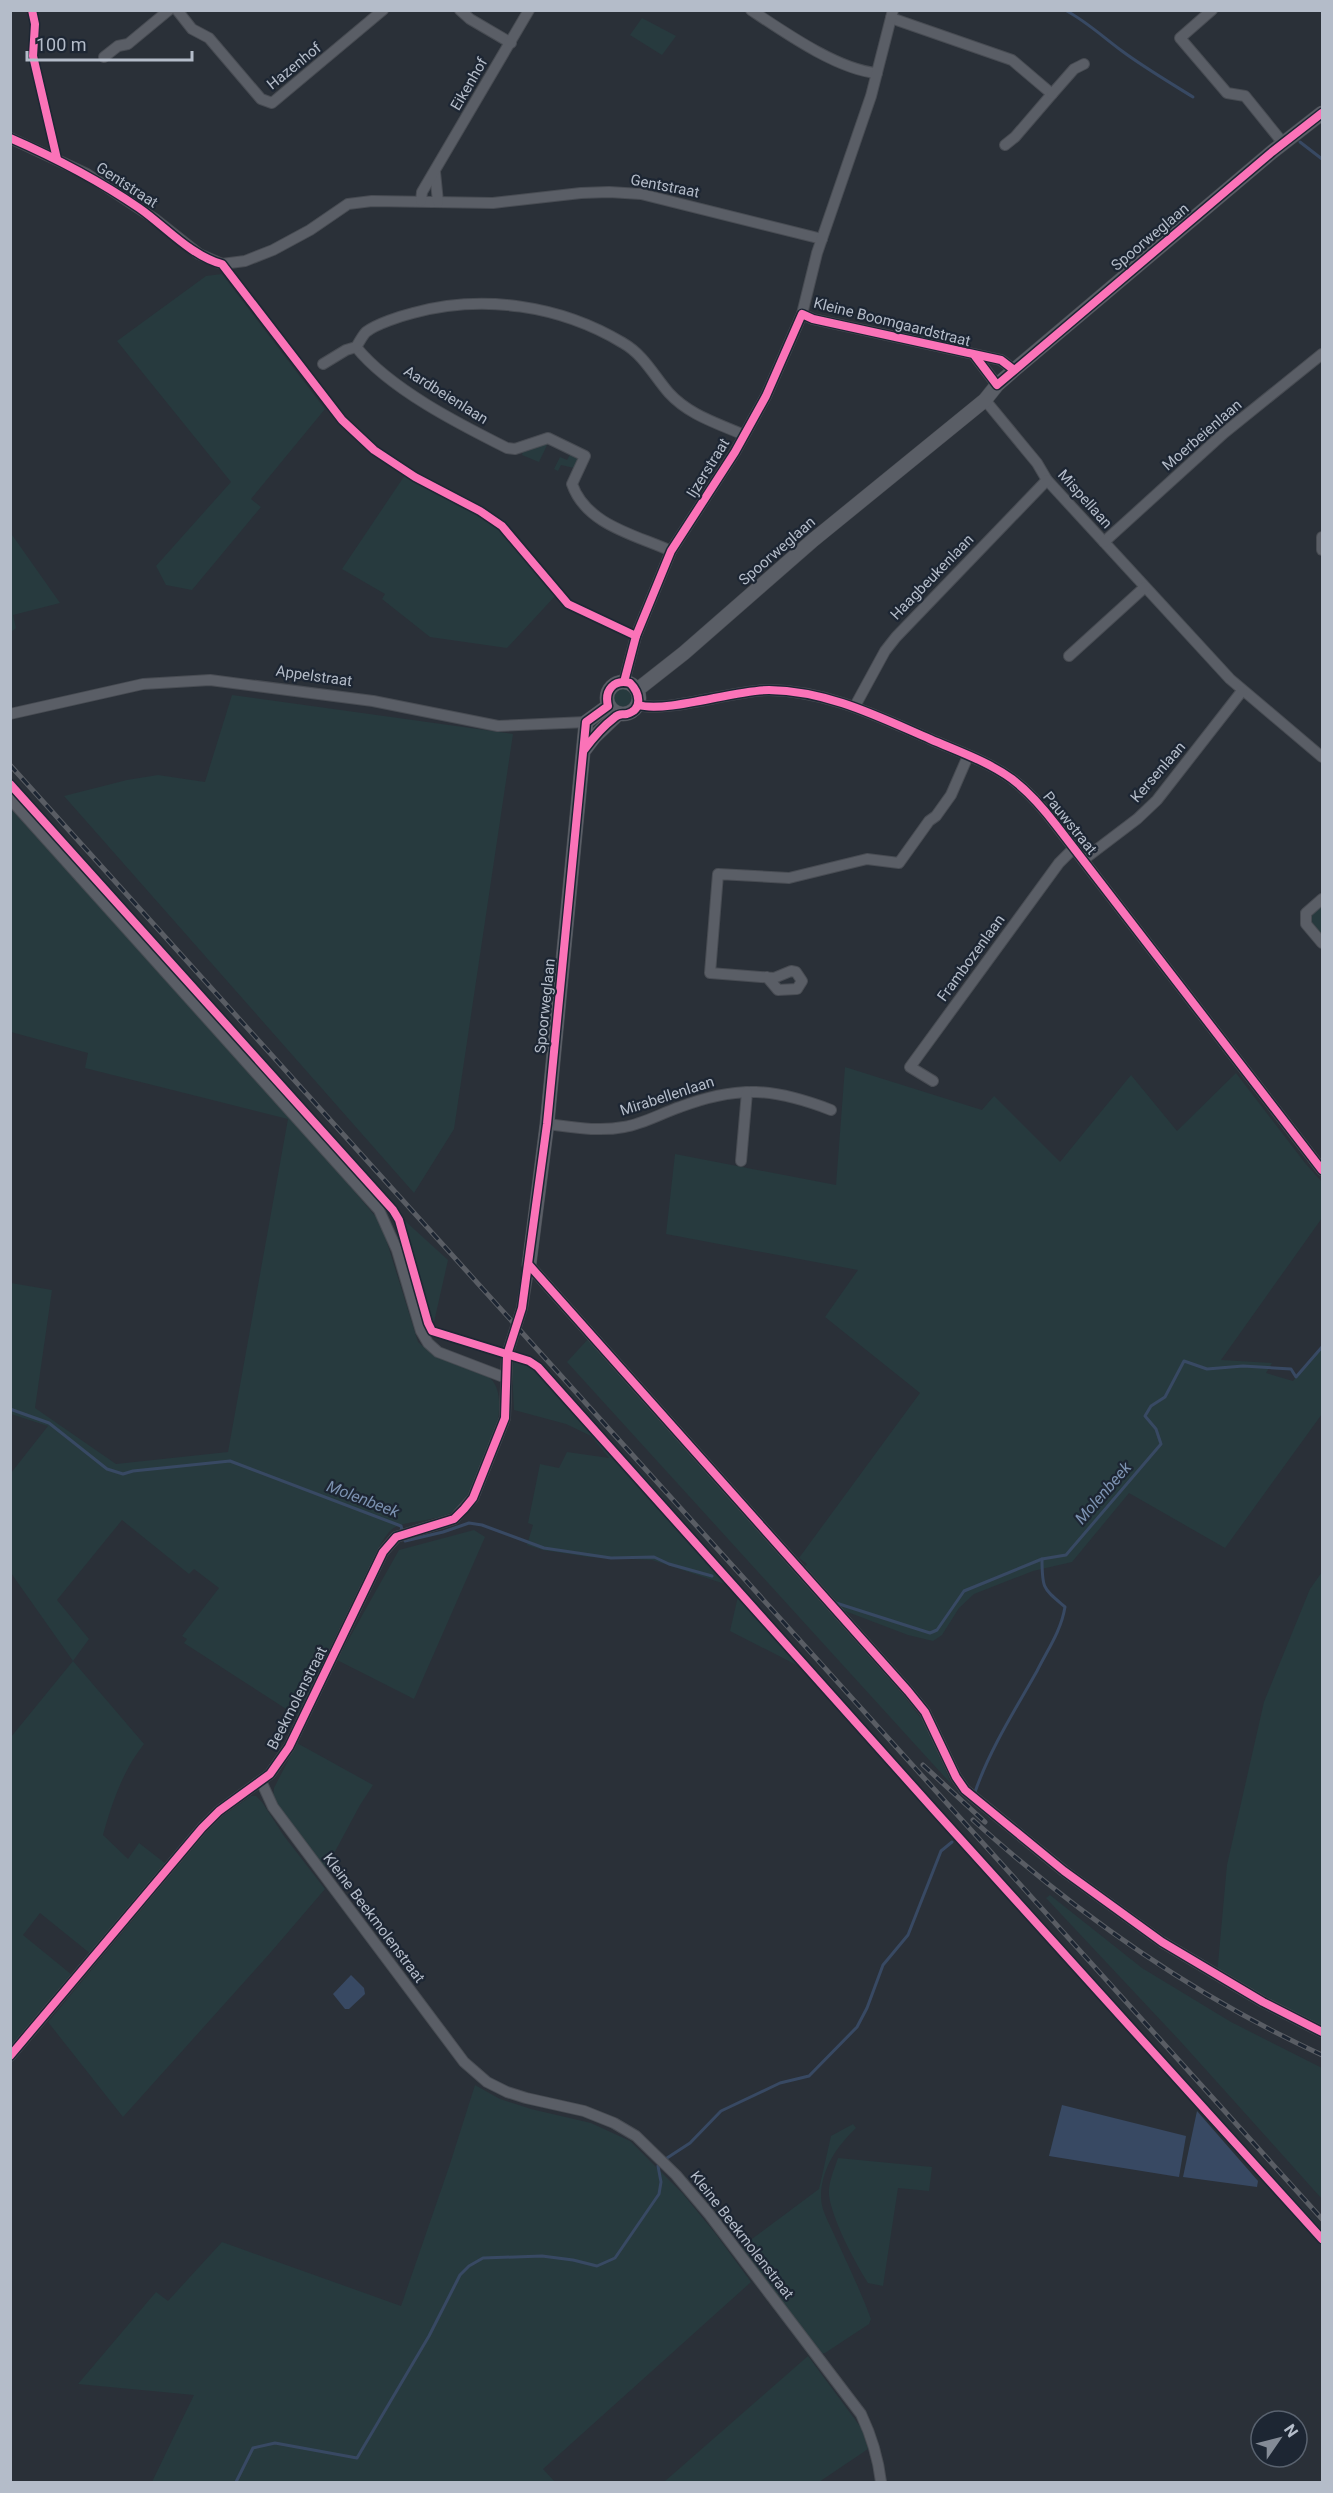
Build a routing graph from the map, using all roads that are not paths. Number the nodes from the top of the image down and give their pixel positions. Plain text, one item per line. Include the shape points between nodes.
1 (169, 10) edge
2 (177, 10) edge
3 (383, 10) edge
4 (460, 10) edge
5 (529, 10) edge
6 (750, 10) edge
7 (1212, 10) edge
8 (892, 14) edge
9 (511, 42) junction
10 (104, 57) dead end
11 (1084, 64) dead end
12 (877, 73) junction
13 (1052, 94) junction
14 (1323, 113) edge
15 (10, 138) edge
16 (1283, 143) junction
17 (1005, 146) dead end
18 (435, 172) junction
19 (421, 201) junction
20 (438, 202) junction
21 (822, 239) junction
22 (802, 314) junction
23 (356, 347) junction
24 (1323, 354) edge
25 (975, 356) junction
26 (322, 364) dead end
27 (1014, 370) junction
28 (997, 385) junction
29 (985, 400) junction
30 (744, 435) junction
31 (1047, 480) junction
32 (1323, 537) edge
33 (1104, 542) junction
34 (1323, 550) edge
35 (671, 551) junction
36 (1145, 587) junction
37 (1069, 657) dead end
38 (624, 682) junction
39 (637, 690) junction
40 (1242, 692) junction
41 (638, 705) junction
42 (855, 706) junction
43 (613, 710) junction
44 (10, 714) edge
45 (586, 722) junction
46 (584, 750) junction
47 (968, 756) junction
48 (1323, 757) edge
49 (10, 799) edge
50 (1074, 848) junction
51 (1083, 860) junction
52 (1323, 899) edge
53 (1323, 943) edge
54 (767, 978) dead end
55 (933, 1081) dead end
56 (747, 1092) junction
57 (831, 1110) dead end
58 (547, 1124) junction
59 (741, 1161) dead end
60 (1323, 1170) edge
61 (529, 1264) junction
62 (519, 1319) joint
63 (506, 1378) junction
64 (261, 1781) junction
65 (1323, 2032) edge
66 (10, 2056) edge
67 (881, 2482) edge

1 - 10 street via 128,44 118,46
2 - 3 street, Hazenhof via 192,30 209,38 261,99 272,103
4 - 9 street via 470,20
5 - 9 street, Eikenhof
6 - 12 street via 837,63
7 - 16 street via 1180,38 1227,93 1245,96
8 - 12 street, Ijzerstraat
8 - 13 street via 1012,60
9 - 18 street, Eikenhof
11 - 13 street via 1074,69
12 - 21 street, Ijzerstraat
13 - 17 street
14 - 16 street, Spoorweglaan
15 - 19 street, Gentstraat via 87,174 199,254 222,264 245,261 292,242 348,204
16 - 27 street, Spoorweglaan
18 - 19 street, Eikenhof via 422,192
18 - 20 street
19 - 20 street, Gentstraat
20 - 21 street, Gentstraat via 492,203 609,192 641,194
21 - 22 street, Ijzerstraat
22 - 25 street, Kleine Boomgaardstraat
22 - 30 street, Ijzerstraat
23 - 26 street
23 - 30 street via 366,332 437,306 507,304 541,310 568,317 625,343 691,412
23 - 35 street, Aardbeienlaan via 371,366 452,420 507,448 548,438 585,456 572,484 598,519
24 - 33 street, Moerbeienlaan via 1224,433
25 - 27 street, Kleine Boomgaardstraat via 1002,360
25 - 28 street, Kleine Boomgaardstraat
27 - 28 street, Spoorweglaan
28 - 29 street, Spoorweglaan
29 - 31 street, Mispellaan
29 - 39 street, Spoorweglaan
30 - 35 street, Ijzerstraat
31 - 33 street, Mispellaan
31 - 42 street, Haagbeukenlaan via 896,637
32 - 34 street
33 - 36 street, Mispellaan
35 - 38 street, Ijzerstraat via 636,636
36 - 37 street
36 - 40 street, Mispellaan
38 - 39 street
38 - 43 street via 610,687 606,698
39 - 41 street
40 - 48 street, Mispellaan
40 - 51 street, Kersenlaan via 1152,805
41 - 42 street, Pauwstraat via 660,706 768,690 835,699
41 - 43 street via 626,714
42 - 47 street, Pauwstraat
43 - 45 street
43 - 46 street
44 - 45 street, Appelstraat via 143,684 210,680 373,701 498,726
45 - 46 street, Spoorweglaan
46 - 58 street, Spoorweglaan
47 - 50 street, Pauwstraat via 1011,779 1034,798
47 - 54 street via 951,795 899,863 867,859 789,878 718,874 710,973
49 - 63 street via 379,1210 397,1250 421,1332 428,1343 438,1352
50 - 51 street, Pauwstraat
50 - 55 street, Frambozenlaan via 1059,862 910,1068
51 - 60 street, Pauwstraat
52 - 53 street via 1306,913 1306,924
56 - 57 street, Mirabellenlaan via 798,1097
56 - 58 street, Mirabellenlaan via 699,1100 626,1127 595,1130
56 - 59 street
58 - 61 street, Spoorweglaan
61 - 62 street, Spoorweglaan
61 - 65 street via 908,1691 925,1712 956,1777 972,1796 1064,1871 1162,1942 1263,2002
62 - 63 street, Beekmolenstraat via 507,1354
63 - 64 street, Beekmolenstraat via 505,1418 473,1498 454,1519 396,1537 383,1552 289,1747
64 - 66 street, Beekmolenstraat via 202,1828
64 - 67 street, Kleine Beekmolenstraat via 273,1808 464,2062 487,2082 507,2092 584,2111 614,2123 636,2136 676,2175 710,2214 861,2414 871,2434

